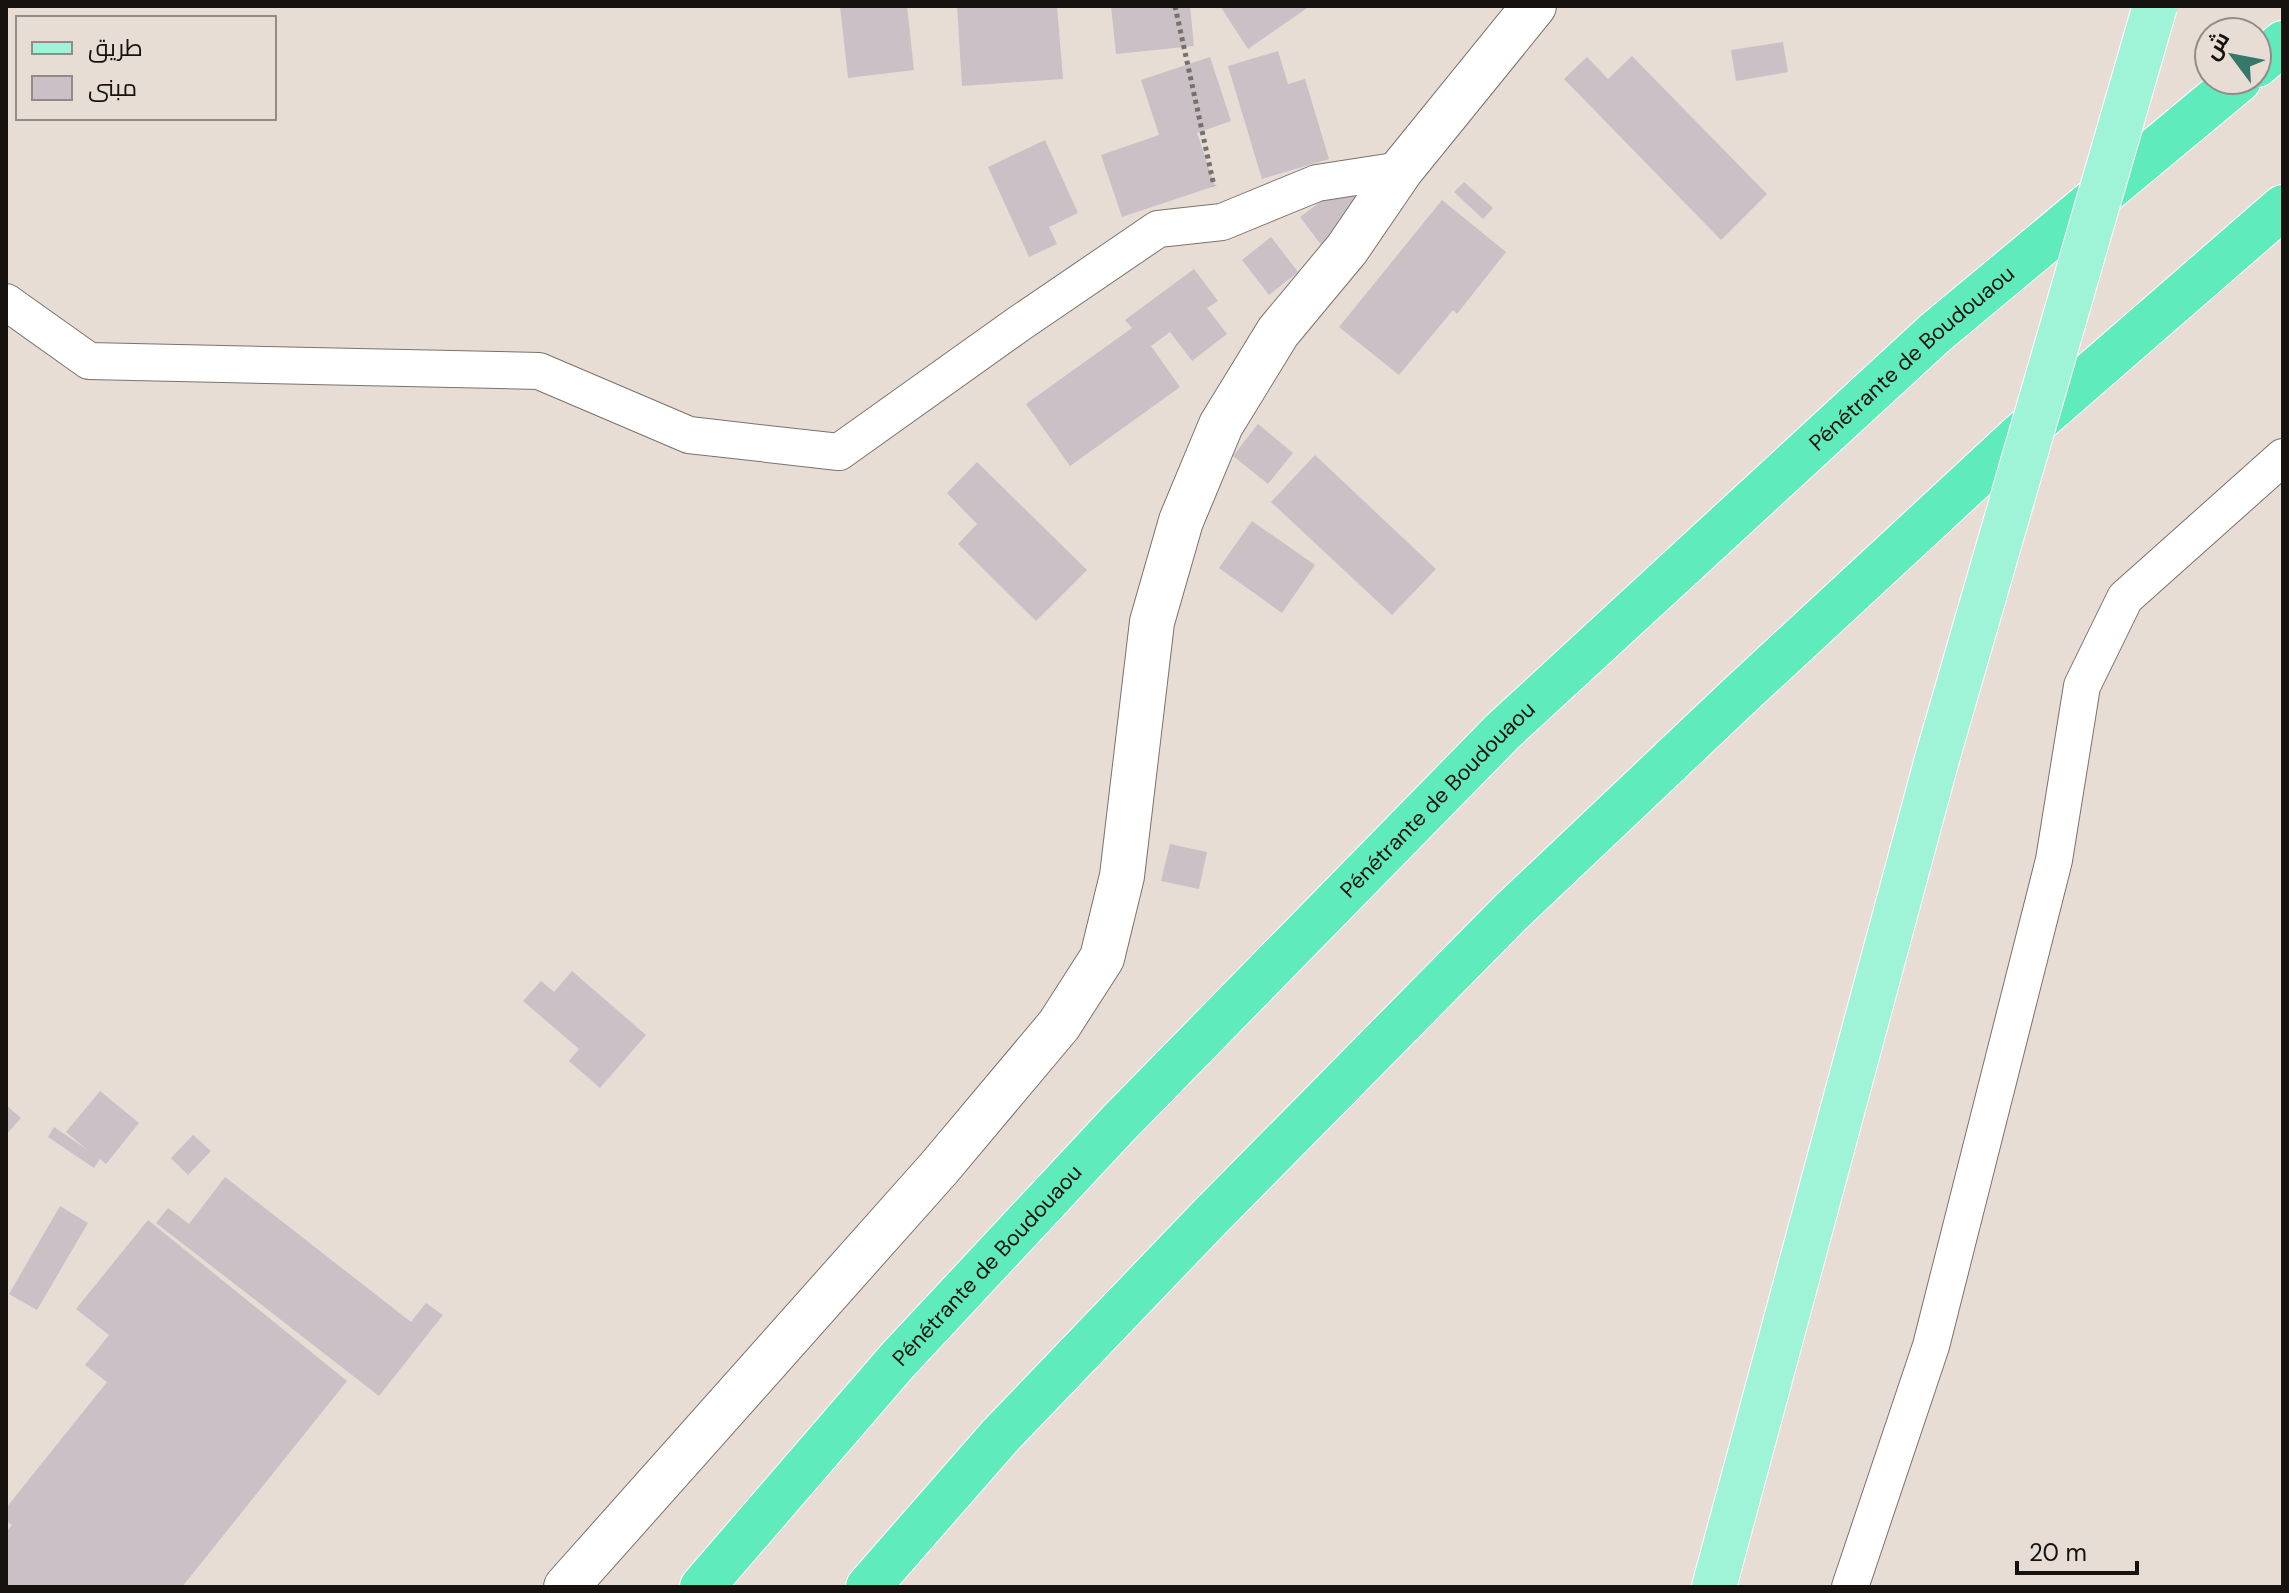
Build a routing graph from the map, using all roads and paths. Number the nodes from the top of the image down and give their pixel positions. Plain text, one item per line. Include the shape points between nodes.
1 (1175, 6) edge
2 (1534, 6) edge
3 (2155, 6) edge
4 (2220, 96) edge
5 (1401, 170) junction
6 (2283, 207) edge
7 (1222, 222) junction
8 (6, 302) edge
9 (2283, 457) edge
10 (566, 1587) edge
11 (702, 1587) edge
12 (868, 1587) edge
13 (1714, 1587) edge
14 (1850, 1587) edge

1 - 7 path
2 - 5 street
3 - 13 main road, bridge via 1937,759
4 - 11 highway, Pénétrante de Boudouaou via 1935,333 1503,731 1119,1123 907,1349
5 - 7 street via 1317,183
5 - 10 street via 1347,249 1278,332 1221,425 1181,521 1152,622 1122,876 1102,958 1059,1025 939,1168
6 - 12 highway via 2022,434 1511,912 1000,1436
7 - 8 street via 1158,229 839,452 689,435 539,371 89,361
9 - 14 street via 2125,598 2082,686 2054,860 1938,1316

